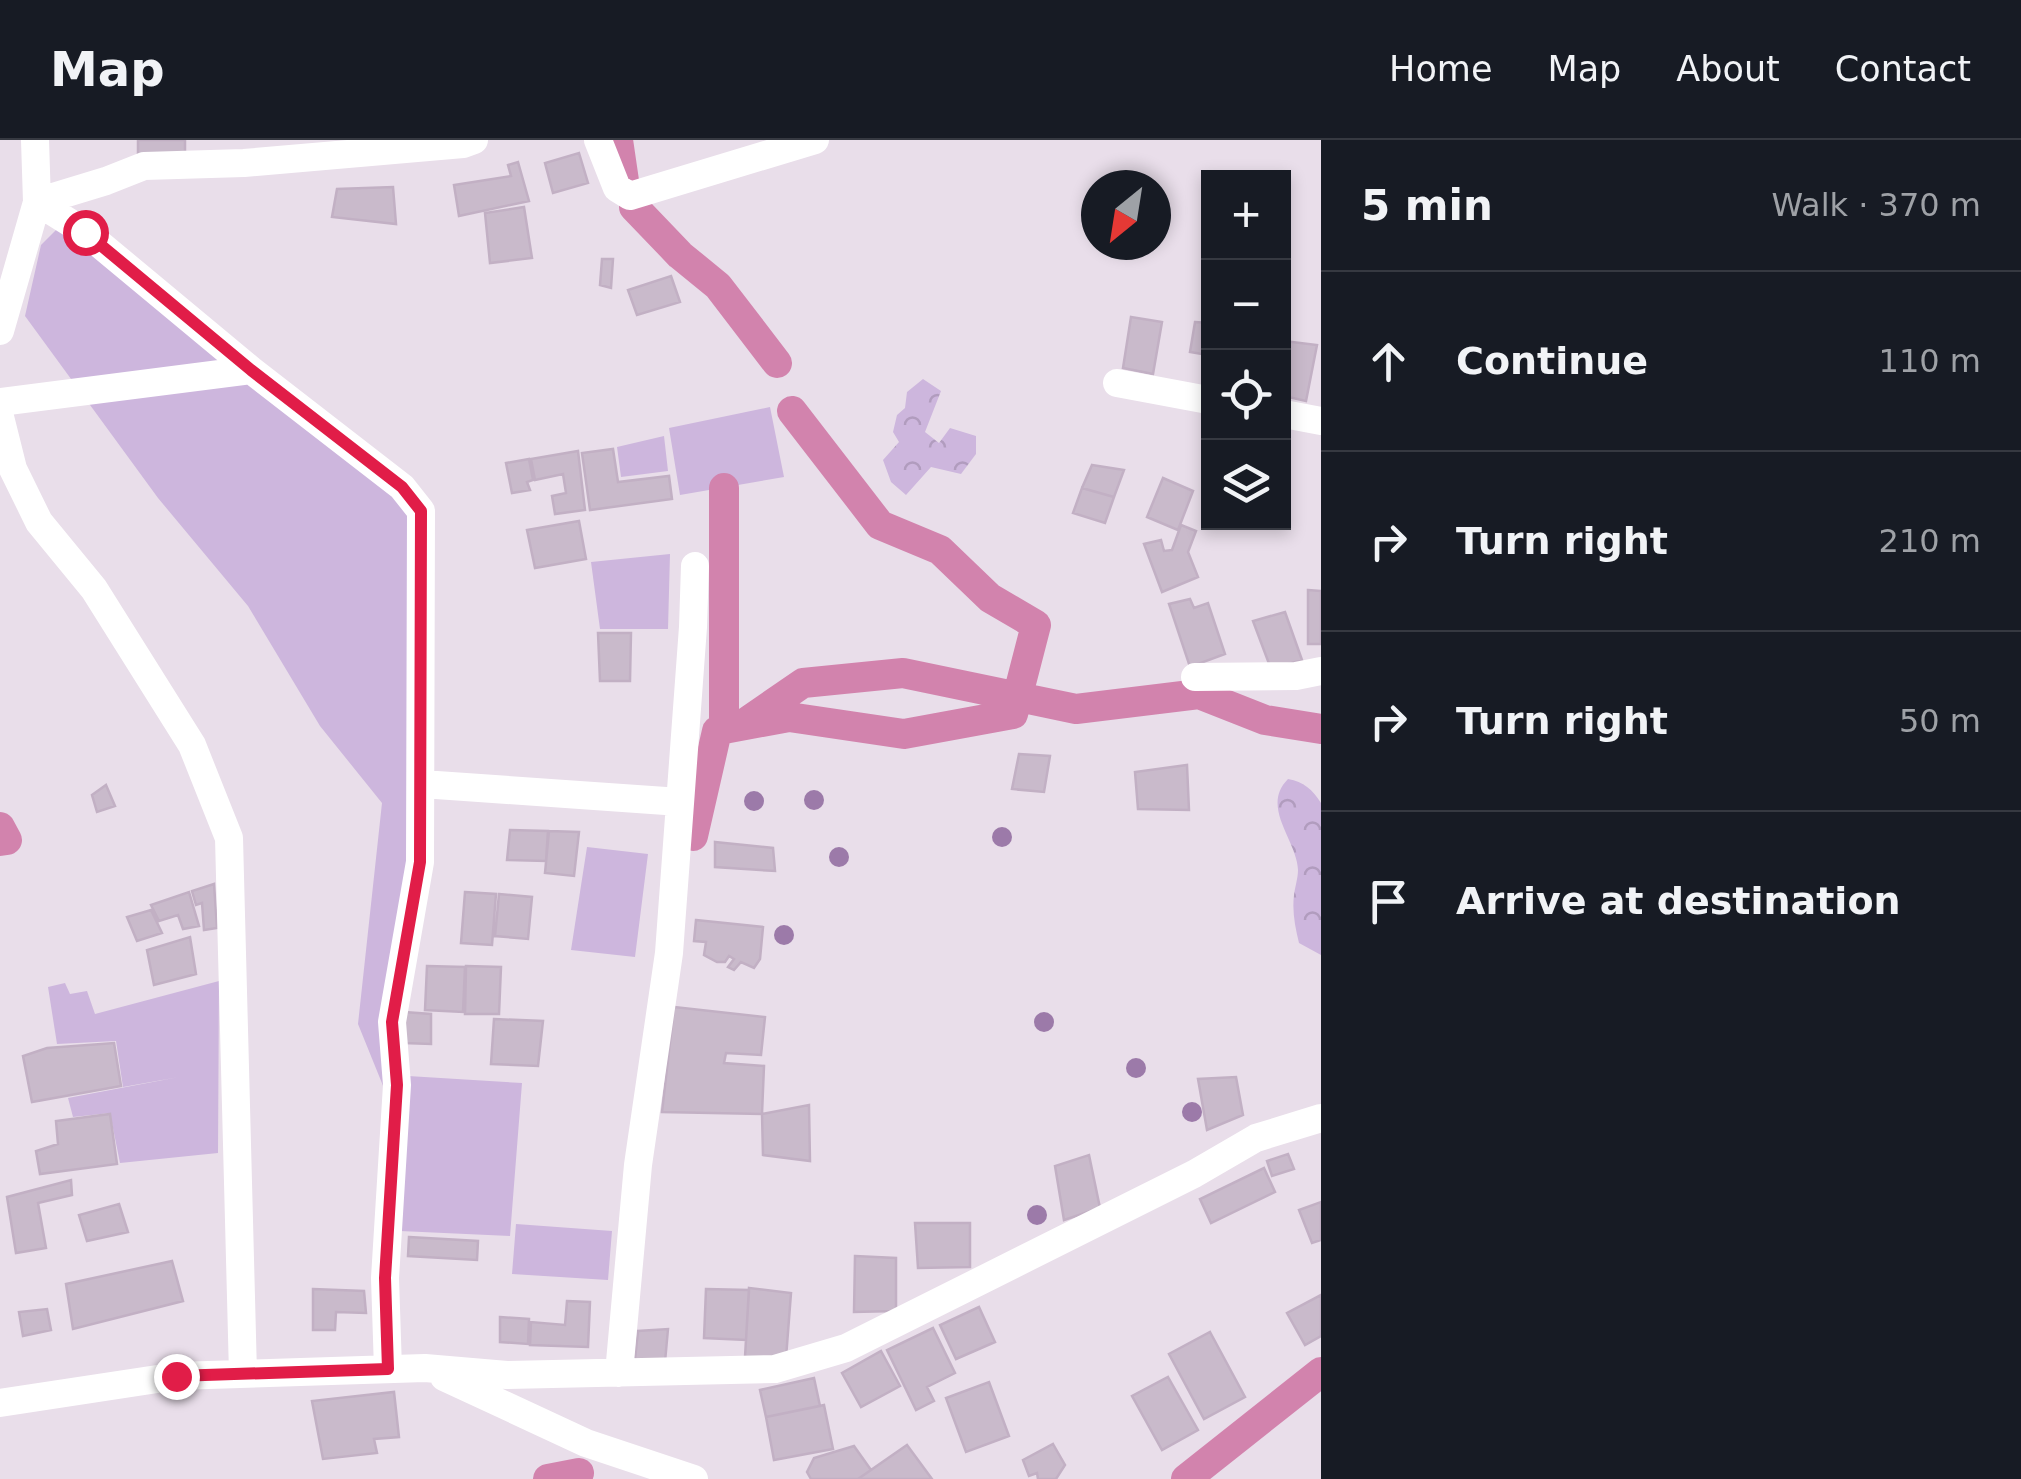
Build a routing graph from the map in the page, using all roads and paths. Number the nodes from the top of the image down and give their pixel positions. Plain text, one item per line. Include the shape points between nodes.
1 (35, 140) edge
2 (474, 140) edge
3 (598, 140) edge
4 (815, 140) edge
5 (36, 202) junction
6 (0, 331) edge
7 (251, 370) junction
8 (1117, 383) dead end
9 (1201, 399) edge
10 (0, 402) edge
11 (1291, 415) edge
12 (0, 417) edge
13 (1321, 421) edge
14 (694, 566) dead end
15 (1321, 671) edge
16 (1196, 677) dead end
17 (422, 784) junction
18 (680, 802) junction
19 (1321, 1118) edge
20 (425, 1368) junction
21 (388, 1369) junction
22 (618, 1372) junction
23 (243, 1374) junction
24 (0, 1403) edge
25 (694, 1479) edge

1 - 5 street
2 - 5 street via 144,166
3 - 4 street via 617,188 630,196
5 - 6 street
5 - 7 street via 85,232
7 - 10 street
7 - 17 street via 402,487 421,511
8 - 9 street
11 - 13 street
12 - 23 street via 13,469 38,522 94,589 192,746 228,838
14 - 18 street
15 - 16 street
17 - 18 street
17 - 21 street via 420,862 392,1022 397,1085 385,1278
18 - 22 street via 669,953 638,1166
19 - 22 street via 1256,1138 846,1348 775,1369
20 - 21 street
20 - 22 street via 507,1375
20 - 25 street via 586,1443
21 - 23 street
23 - 24 street via 176,1376

